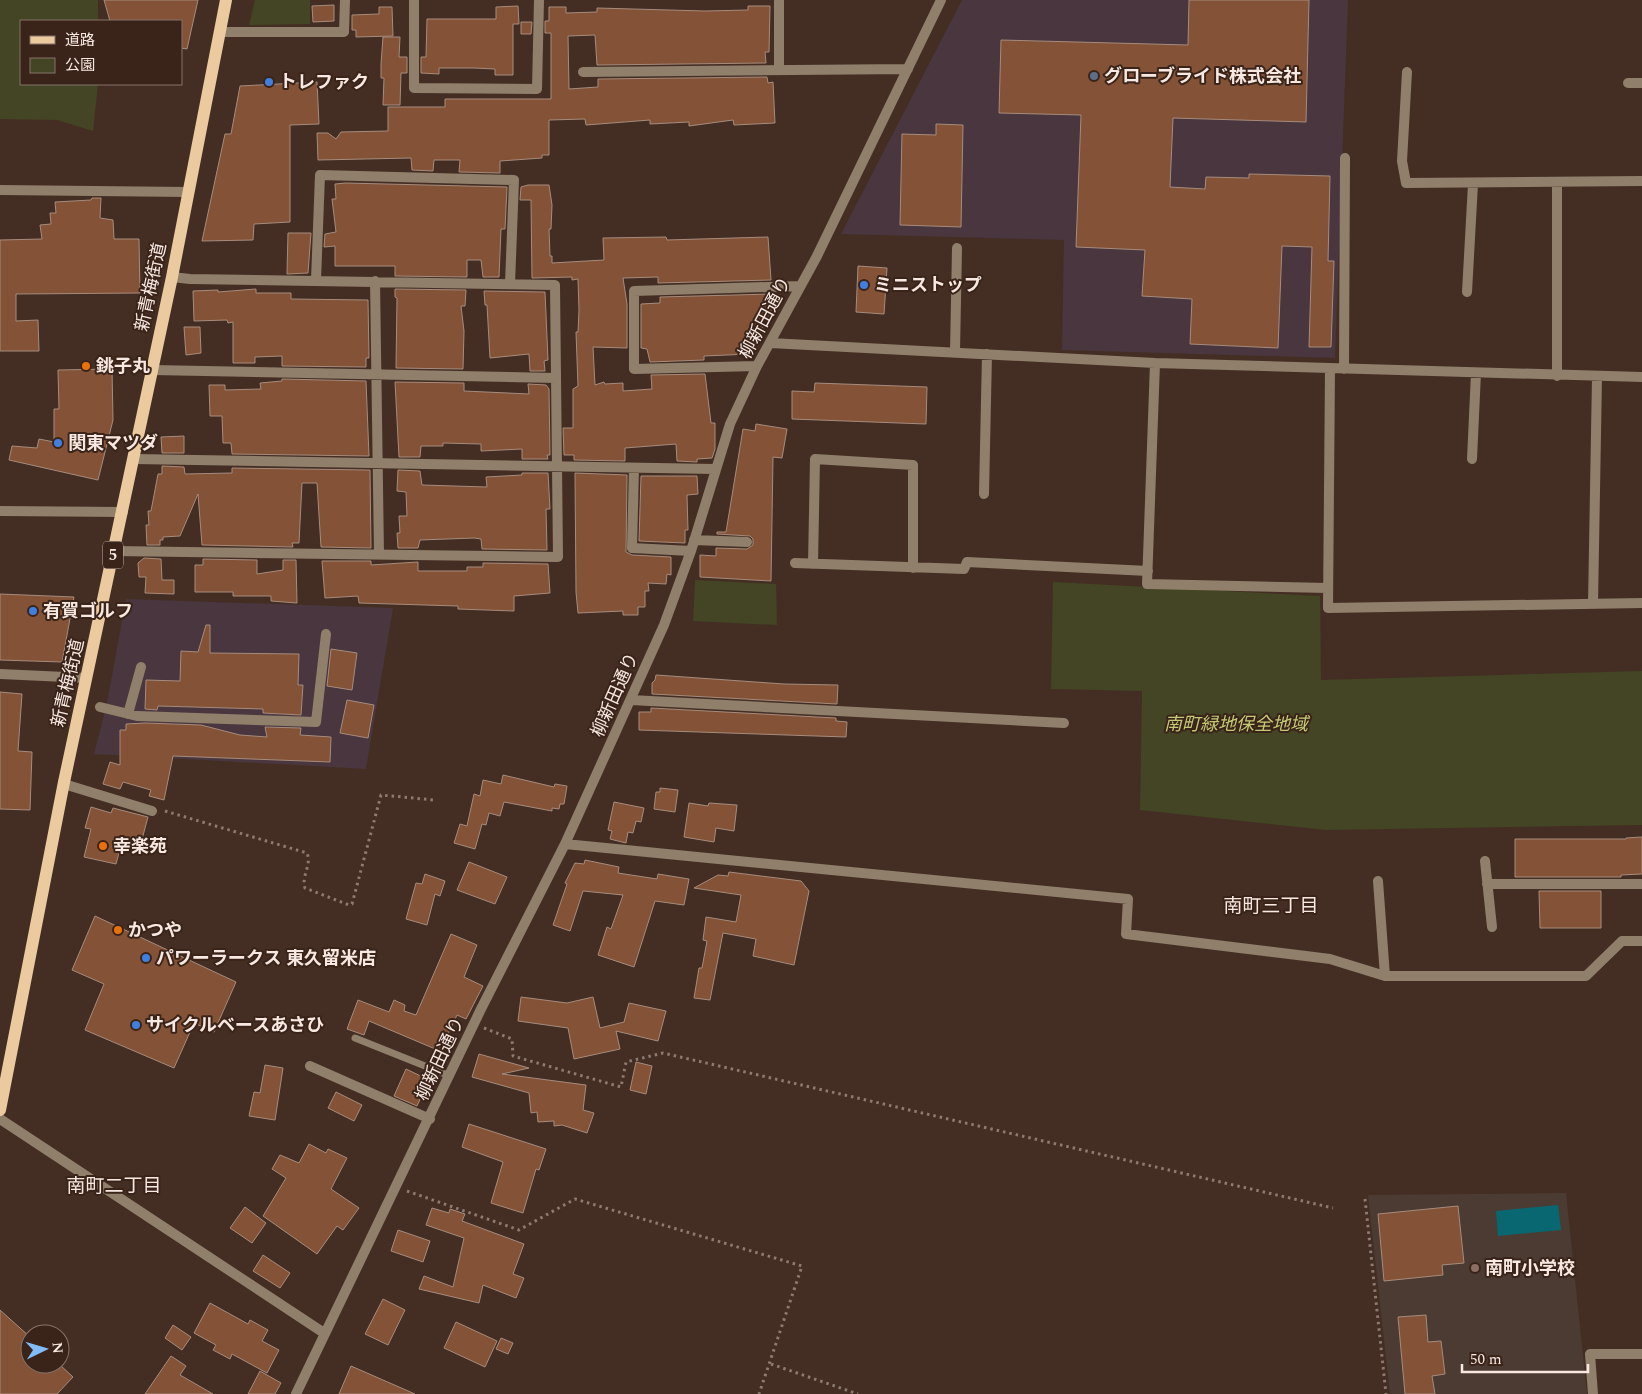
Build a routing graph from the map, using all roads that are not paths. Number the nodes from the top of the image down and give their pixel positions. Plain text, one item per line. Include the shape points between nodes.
1 (226, 0) edge
2 (345, 0) edge
3 (414, 0) edge
4 (539, 0) edge
5 (779, 0) edge
6 (942, 0) edge
7 (220, 32) junction
8 (908, 69) junction
9 (779, 70) junction
10 (583, 72) dead end
11 (1407, 72) dead end
12 (1628, 83) dead end
13 (1642, 83) edge
14 (1345, 158) dead end
15 (1642, 181) edge
16 (1557, 182) junction
17 (1473, 184) junction
18 (0, 190) edge
19 (188, 192) junction
20 (957, 248) dead end
21 (172, 277) junction
22 (316, 280) junction
23 (375, 281) junction
24 (510, 284) junction
25 (800, 286) junction
26 (1467, 292) dead end
27 (770, 343) junction
28 (955, 352) junction
29 (987, 354) junction
30 (1155, 363) junction
31 (757, 366) junction
32 (1330, 369) junction
33 (1344, 369) junction
34 (152, 370) junction
35 (1476, 373) junction
36 (376, 374) junction
37 (1557, 376) junction
38 (1597, 377) junction
39 (1642, 377) edge
40 (556, 378) junction
41 (134, 459) junction
42 (1472, 460) dead end
43 (378, 464) junction
44 (558, 467) junction
45 (634, 468) junction
46 (715, 469) junction
47 (984, 494) dead end
48 (0, 511) edge
49 (123, 512) junction
50 (694, 540) junction
51 (747, 542) dead end
52 (691, 550) junction
53 (114, 551) junction
54 (379, 554) junction
55 (795, 563) dead end
56 (813, 564) junction
57 (913, 568) junction
58 (1148, 571) junction
59 (1328, 588) junction
60 (1642, 603) edge
61 (1593, 604) junction
62 (326, 634) dead end
63 (141, 666) dead end
64 (0, 674) edge
65 (86, 678) junction
66 (631, 700) junction
67 (100, 707) dead end
68 (128, 714) junction
69 (1064, 723) dead end
70 (64, 784) junction
71 (152, 811) road end
72 (565, 844) junction
73 (1485, 861) dead end
74 (1378, 881) dead end
75 (1487, 884) junction
76 (1642, 884) edge
77 (1492, 927) dead end
78 (1642, 941) edge
79 (1385, 976) junction
80 (355, 1038) dead end
81 (310, 1066) dead end
82 (450, 1076) junction
83 (0, 1110) edge
84 (430, 1118) junction
85 (0, 1119) edge
86 (324, 1333) junction
87 (1642, 1354) edge
88 (296, 1394) edge
89 (1594, 1394) edge

1 - 7 main road, 新青梅街道 / 5
2 - 7 street via 344,32
3 - 4 street via 414,88 537,89
5 - 9 street
6 - 8 street, 柳新田通り
7 - 19 main road, 新青梅街道 / 5
8 - 9 street
8 - 25 street, 柳新田通り
9 - 10 street
11 - 17 street via 1402,160 1406,183
12 - 13 street
14 - 33 street
15 - 16 street
16 - 17 street
16 - 37 street
17 - 26 street
18 - 19 street
19 - 21 main road, 新青梅街道 / 5
20 - 28 street
21 - 22 street
21 - 34 main road, 新青梅街道 / 5
22 - 23 street
22 - 24 street via 320,176 349,176 514,180
23 - 24 street
23 - 36 street
24 - 40 street via 555,285
25 - 27 street, 柳新田通り
25 - 31 street via 634,291 634,369
27 - 28 street
27 - 31 street, 柳新田通り
28 - 29 street
29 - 30 street
29 - 47 street
30 - 32 street
30 - 58 street
31 - 46 street, 柳新田通り via 730,424
32 - 33 street
32 - 59 street
33 - 35 street
34 - 36 street
34 - 41 main road, 新青梅街道 / 5
35 - 37 street
35 - 42 street
36 - 40 street
36 - 43 street
37 - 38 street
38 - 39 street
38 - 61 street
40 - 44 street
41 - 43 street
41 - 49 main road, 新青梅街道 / 5
43 - 44 street
43 - 54 street
44 - 45 street
44 - 54 street via 558,557
45 - 46 street
45 - 52 street via 632,548
46 - 50 street, 柳新田通り
48 - 49 street
49 - 53 main road, 新青梅街道 / 5
50 - 51 street
50 - 52 street, 柳新田通り
52 - 66 street, 柳新田通り via 664,625
53 - 54 street
53 - 65 main road, 新青梅街道 / 5
55 - 56 street
56 - 57 street
56 - 57 street via 815,460 913,465
57 - 58 street via 964,569 967,562
58 - 59 street via 1147,584
59 - 61 street via 1328,608
60 - 61 street
62 - 68 street via 316,722
63 - 68 street
64 - 65 street
65 - 70 main road, 新青梅街道 / 5
66 - 69 street
66 - 72 street, 柳新田通り
67 - 68 street
70 - 71 street
70 - 83 main road, 新青梅街道 / 5
72 - 79 street via 1128,899 1126,934 1330,959
72 - 82 street, 柳新田通り
73 - 75 street
74 - 79 street
75 - 76 street
75 - 77 street
78 - 79 street via 1622,941 1586,976
80 - 82 lane
81 - 84 street
82 - 84 street, 柳新田通り
84 - 86 street, 柳新田通り
85 - 86 street
86 - 88 street, 柳新田通り
87 - 89 street via 1590,1354

